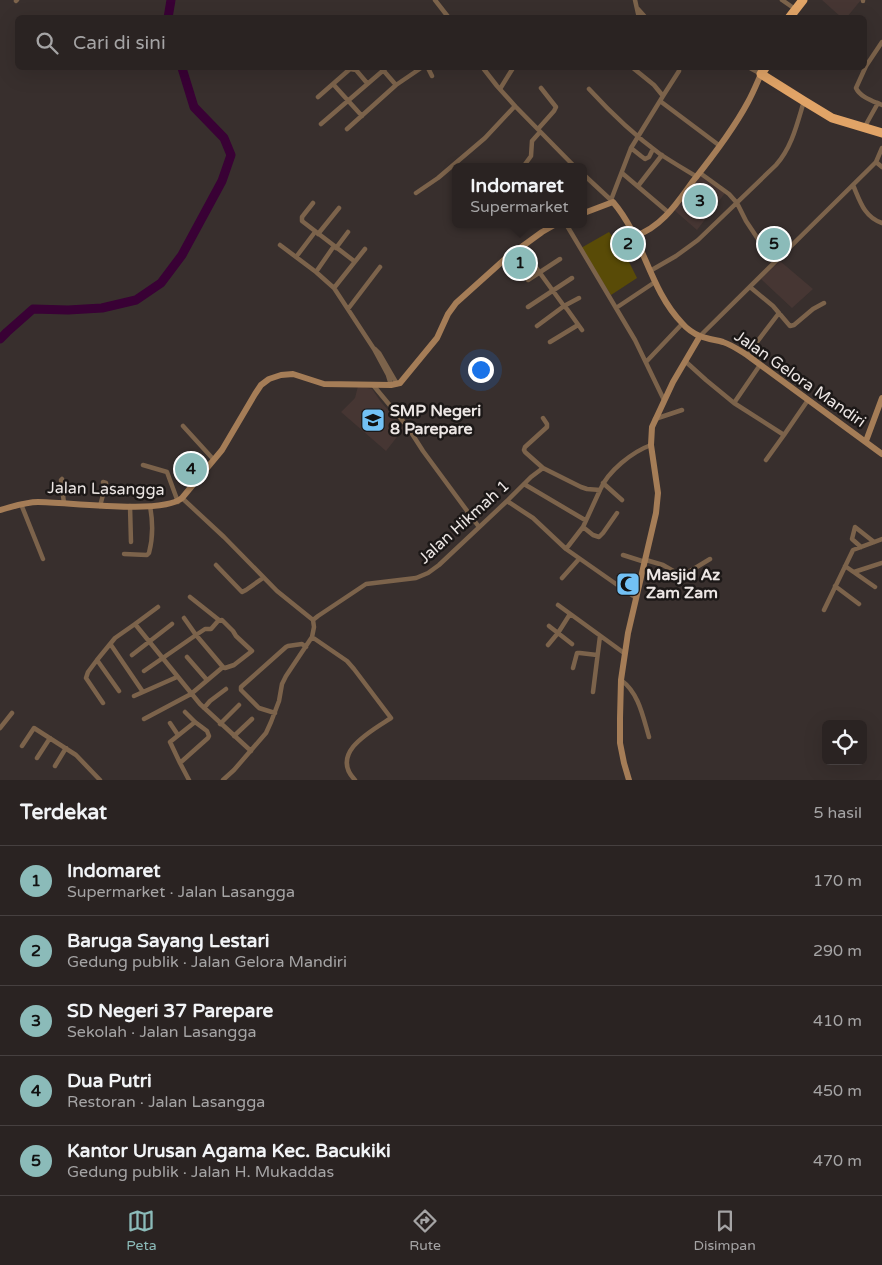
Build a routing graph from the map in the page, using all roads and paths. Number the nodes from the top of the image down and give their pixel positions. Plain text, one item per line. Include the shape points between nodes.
1 (435, 0) edge
2 (635, 0) edge
3 (782, 0) edge
4 (803, 0) edge
5 (638, 8) junction
6 (795, 9) junction
7 (446, 15) edge
8 (639, 15) edge
9 (644, 15) edge
10 (791, 15) edge
11 (882, 42) edge
12 (867, 64) edge
13 (350, 70) edge
14 (356, 70) edge
15 (383, 70) edge
16 (385, 70) edge
17 (418, 70) edge
18 (429, 70) edge
19 (485, 70) edge
20 (512, 70) edge
21 (635, 70) edge
22 (771, 70) edge
23 (864, 70) edge
24 (679, 71) dead end
25 (763, 71) edge
26 (432, 76) dead end
27 (774, 81) junction
28 (367, 83) junction
29 (333, 84) junction
30 (396, 86) junction
31 (541, 88) dead end
32 (500, 89) junction
33 (589, 89) dead end
34 (663, 96) junction
35 (318, 97) dead end
36 (348, 100) junction
37 (660, 101) junction
38 (804, 102) junction
39 (880, 104) edge
40 (515, 106) junction
41 (362, 116) junction
42 (321, 124) dead end
43 (864, 128) junction
44 (347, 130) dead end
45 (539, 130) junction
46 (881, 131) edge
47 (637, 136) junction
48 (720, 146) junction
49 (631, 148) junction
50 (882, 148) edge
51 (654, 149) junction
52 (662, 155) junction
53 (876, 162) junction
54 (456, 163) edge
55 (526, 163) edge
56 (571, 163) edge
57 (452, 166) edge
58 (882, 167) edge
59 (622, 173) junction
60 (698, 175) junction
61 (587, 178) edge
62 (853, 185) junction
63 (638, 186) junction
64 (416, 193) dead end
65 (612, 201) junction
66 (312, 203) dead end
67 (736, 203) junction
68 (339, 208) dead end
69 (587, 212) edge
70 (669, 213) junction
71 (882, 223) edge
72 (549, 228) edge
73 (568, 228) edge
74 (348, 232) dead end
75 (317, 233) junction
76 (635, 236) junction
77 (280, 244) dead end
78 (335, 247) junction
79 (521, 247) junction
80 (365, 249) dead end
81 (296, 257) junction
82 (560, 259) dead end
83 (776, 261) junction
84 (354, 262) junction
85 (380, 267) dead end
86 (650, 271) junction
87 (316, 272) junction
88 (540, 273) junction
89 (572, 278) dead end
90 (528, 280) dead end
91 (655, 282) junction
92 (750, 287) junction
93 (334, 288) junction
94 (553, 291) junction
95 (579, 298) dead end
96 (824, 303) dead end
97 (564, 306) junction
98 (528, 307) dead end
99 (616, 308) junction
100 (348, 309) junction
101 (779, 313) junction
102 (682, 324) junction
103 (578, 325) junction
104 (538, 326) dead end
105 (582, 330) dead end
106 (700, 336) junction
107 (550, 342) dead end
108 (747, 355) junction
109 (685, 360) junction
110 (646, 362) junction
111 (760, 365) junction
112 (394, 384) junction
113 (373, 385) junction
114 (882, 398) edge
115 (664, 400) junction
116 (808, 400) junction
117 (734, 403) junction
118 (682, 410) dead end
119 (543, 418) dead end
120 (655, 419) junction
121 (182, 426) dead end
122 (784, 435) junction
123 (866, 441) junction
124 (651, 444) junction
125 (882, 454) edge
126 (214, 460) junction
127 (766, 460) dead end
128 (143, 465) dead end
129 (543, 468) junction
130 (62, 479) dead end
131 (103, 482) dead end
132 (524, 484) junction
133 (603, 484) junction
134 (600, 490) junction
135 (180, 500) junction
136 (622, 500) dead end
137 (507, 501) junction
138 (64, 503) junction
139 (21, 504) junction
140 (100, 506) junction
141 (130, 506) junction
142 (150, 506) junction
143 (0, 510) edge
144 (617, 513) dead end
145 (585, 520) junction
146 (479, 527) junction
147 (583, 527) junction
148 (882, 539) edge
149 (131, 542) dead end
150 (874, 542) junction
151 (861, 547) junction
152 (566, 549) junction
153 (124, 554) dead end
154 (623, 556) dead end
155 (579, 559) junction
156 (710, 559) dead end
157 (43, 560) dead end
158 (645, 561) junction
159 (882, 563) edge
160 (216, 566) dead end
161 (845, 566) junction
162 (854, 572) junction
163 (263, 578) junction
164 (562, 578) dead end
165 (835, 586) junction
166 (874, 586) dead end
167 (190, 597) dead end
168 (636, 598) junction
169 (859, 604) dead end
170 (558, 605) dead end
171 (158, 607) dead end
172 (824, 610) dead end
173 (570, 614) junction
174 (184, 618) dead end
175 (219, 620) junction
176 (313, 620) junction
177 (135, 624) junction
178 (172, 624) dead end
179 (549, 626) dead end
180 (558, 633) junction
181 (196, 635) junction
182 (600, 636) junction
183 (312, 637) junction
184 (149, 642) junction
185 (111, 644) junction
186 (572, 644) dead end
187 (548, 645) dead end
188 (306, 647) junction
189 (624, 653) junction
190 (132, 655) dead end
191 (597, 655) junction
192 (187, 657) dead end
193 (162, 659) junction
194 (97, 660) junction
195 (223, 667) junction
196 (573, 668) dead end
197 (144, 671) dead end
198 (177, 677) junction
199 (207, 680) junction
200 (621, 680) junction
201 (226, 689) dead end
202 (119, 691) dead end
203 (143, 692) junction
204 (593, 692) dead end
205 (191, 694) junction
206 (134, 696) dead end
207 (102, 703) dead end
208 (239, 705) dead end
209 (204, 708) junction
210 (185, 712) dead end
211 (275, 713) junction
212 (12, 714) dead end
213 (144, 719) dead end
214 (252, 719) dead end
215 (195, 722) junction
216 (170, 723) dead end
217 (220, 724) junction
218 (0, 728) edge
219 (178, 735) junction
220 (234, 736) junction
221 (649, 737) dead end
222 (50, 738) junction
223 (22, 746) dead end
224 (66, 748) junction
225 (250, 751) junction
226 (37, 758) dead end
227 (180, 763) junction
228 (55, 766) dead end
229 (100, 780) edge
230 (189, 780) edge
231 (223, 780) edge
232 (355, 780) edge
233 (629, 780) edge

1 - 7 street
2 - 5 street
3 - 6 street
4 - 6 highway
5 - 8 street
5 - 9 street
6 - 10 highway
11 - 12 street
13 - 29 street
14 - 28 street
15 - 28 street
16 - 30 street
17 - 30 street
18 - 26 street
19 - 32 street
20 - 32 street
21 - 34 street
22 - 27 highway
23 - 39 street via 856,88 866,98
24 - 34 street
25 - 27 highway
25 - 48 street
27 - 38 highway
28 - 36 street
29 - 35 street
29 - 36 street
30 - 41 street
31 - 45 street via 556,107
32 - 40 street
33 - 47 street
34 - 37 street
36 - 41 street
36 - 42 street
37 - 47 street
37 - 48 street
38 - 43 highway via 832,118
38 - 67 street via 783,157
39 - 43 street
40 - 45 street
40 - 54 street
41 - 44 street
43 - 46 highway
45 - 55 street via 532,141 532,156
45 - 56 street
47 - 49 street
47 - 51 street
48 - 60 street
49 - 51 street via 645,159
49 - 59 street
50 - 53 street
51 - 52 street
52 - 60 street
52 - 63 street
53 - 58 street
53 - 62 street
57 - 64 street
59 - 63 street
59 - 65 street
60 - 67 street via 722,188
60 - 70 street
61 - 65 street
62 - 71 street via 867,214
62 - 83 street
63 - 70 street
65 - 69 street
65 - 76 street, Jalan Gelora Mandiri
66 - 75 street via 301,219
67 - 83 street
67 - 86 street via 698,240
68 - 75 street
70 - 76 street via 654,227
72 - 79 street
73 - 99 street
74 - 78 street
75 - 78 street
75 - 81 street
76 - 86 street, Jalan Gelora Mandiri
77 - 81 street
78 - 84 street
78 - 87 street
79 - 88 street
79 - 112 street via 456,303 434,341 403,381
80 - 84 street
81 - 87 street
82 - 88 street
83 - 92 street
84 - 93 street
85 - 100 street
86 - 91 street, Jalan Gelora Mandiri
87 - 93 street
88 - 90 street
88 - 94 street
89 - 94 street
91 - 99 street
91 - 102 street, Jalan Gelora Mandiri
92 - 101 street
92 - 106 street
93 - 100 street
94 - 97 street
94 - 98 street
95 - 97 street
96 - 101 street via 792,326
97 - 103 street
97 - 104 street
99 - 110 street
100 - 112 street via 379,353
101 - 108 street
102 - 106 street, Jalan Gelora Mandiri
102 - 110 street
103 - 105 street
103 - 107 street
106 - 108 street, Jalan Gelora Mandiri via 732,346
106 - 109 street
108 - 111 street, Jalan Gelora Mandiri
109 - 115 street
109 - 117 street
110 - 115 street
111 - 116 street, Jalan Gelora Mandiri
111 - 117 street
112 - 113 street, Jalan Lasangga
113 - 126 street, Jalan Lasangga via 324,384 293,374 269,379 259,387
113 - 146 street via 407,426
114 - 123 street
115 - 120 street
116 - 122 street
116 - 123 street, Jalan Gelora Mandiri
117 - 122 street
118 - 120 street
119 - 129 street via 547,427 524,450
120 - 124 street
121 - 126 street
122 - 127 street
123 - 125 street, Jalan Gelora Mandiri
124 - 133 street via 635,452
124 - 158 street via 658,502
126 - 135 street, Jalan Lasangga
128 - 135 street via 167,472
129 - 132 street, Jalan Hikmah 1
129 - 134 street via 587,489
130 - 138 street
131 - 140 street via 106,484
132 - 137 street, Jalan Hikmah 1
132 - 145 street
133 - 134 street
133 - 136 street
134 - 145 street
135 - 142 street, Jalan Lasangga via 163,506
135 - 163 street via 224,537
137 - 146 street, Jalan Hikmah 1
137 - 152 street via 533,518
138 - 139 street, Jalan Lasangga
138 - 140 street, Jalan Lasangga
139 - 143 street, Jalan Lasangga
139 - 157 street
140 - 141 street, Jalan Lasangga
141 - 142 street, Jalan Lasangga
141 - 149 street
142 - 153 street via 152,532 149,553
144 - 147 street via 599,537
145 - 147 street
146 - 176 street, Jalan Hikmah 1 via 428,573 416,578 366,584
147 - 152 street
148 - 150 street
150 - 151 street
150 - 151 street via 854,527 852,539
151 - 161 street via 853,550
152 - 155 street
154 - 158 street
155 - 164 street
155 - 168 street
156 - 158 street via 682,576 663,565
158 - 168 street
159 - 162 street
160 - 163 street via 242,592
161 - 162 street
161 - 165 street
162 - 166 street
163 - 176 street
165 - 169 street
165 - 172 street
167 - 175 street
168 - 189 street
170 - 173 street
171 - 177 street
173 - 180 street
173 - 182 street
174 - 181 street
175 - 181 street via 211,629
175 - 195 street via 252,651 230,667
176 - 183 street
177 - 184 street
177 - 185 street
178 - 184 street
179 - 180 street
180 - 186 street
180 - 187 street
181 - 193 street
181 - 195 street
182 - 189 street
182 - 191 street
183 - 188 street
183 - 232 street via 347,661 391,718 360,738 350,751 347,766
184 - 190 street
184 - 193 street
185 - 194 street
185 - 203 street
188 - 211 street via 282,684
188 - 211 street via 302,644 286,647 241,687 259,708
189 - 200 street
191 - 196 street via 577,653
191 - 204 street
192 - 199 street
193 - 197 street
193 - 198 street
194 - 202 street
194 - 207 street via 86,678
195 - 199 street
198 - 203 street
198 - 205 street
199 - 205 street
200 - 221 street via 632,690 638,702
200 - 233 street via 620,743
201 - 209 street
203 - 206 street
205 - 209 street
205 - 213 street
208 - 217 street
209 - 217 street
210 - 215 street
211 - 225 street via 266,733
212 - 218 street
214 - 220 street
215 - 219 street
215 - 227 street via 209,736
216 - 219 street
217 - 220 street
219 - 227 street via 170,743
220 - 225 street
222 - 223 street via 34,728
222 - 224 street
222 - 226 street
224 - 228 street
224 - 229 street
225 - 231 street
227 - 230 street

